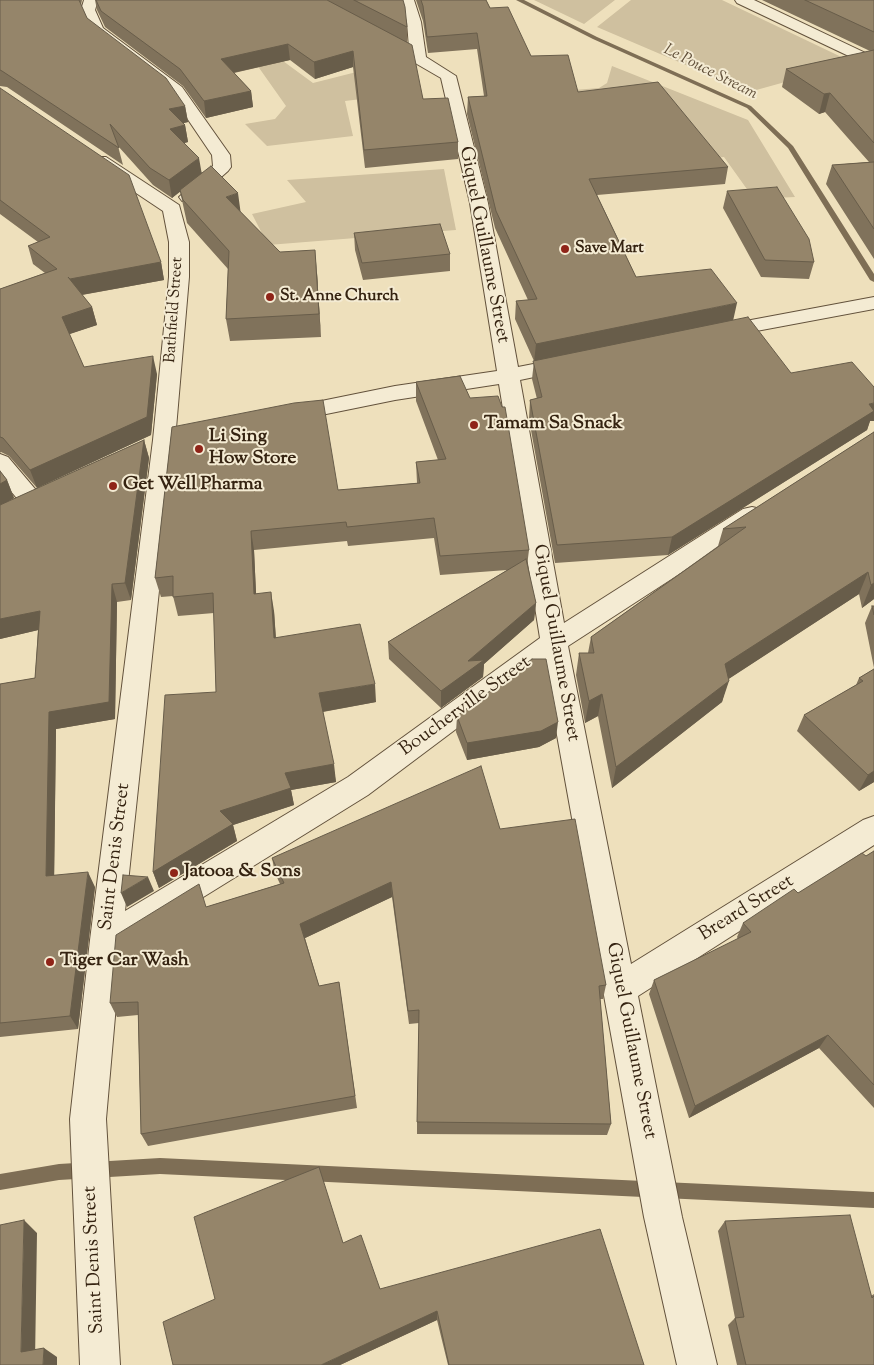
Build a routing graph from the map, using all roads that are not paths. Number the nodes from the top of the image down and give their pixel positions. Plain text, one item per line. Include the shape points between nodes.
1 (91, 0) edge
2 (407, 0) edge
3 (742, 0) edge
4 (359, 26) edge
5 (418, 57) junction
6 (874, 63) edge
7 (82, 148) edge
8 (172, 209) junction
9 (874, 303) edge
10 (697, 336) edge
11 (592, 358) edge
12 (507, 376) junction
13 (270, 418) edge
14 (164, 441) joint
15 (0, 462) edge
16 (776, 500) edge
17 (33, 502) edge
18 (554, 642) junction
19 (874, 829) edge
20 (106, 940) junction
21 (620, 989) junction
22 (100, 1365) edge
23 (697, 1365) edge

1 - 8 street via 88,10 97,30 176,90 221,155 222,167
2 - 5 street via 414,22
3 - 6 street
4 - 5 street, Giquel Guillaume Street
5 - 12 street, Giquel Guillaume Street via 448,76 479,203
7 - 8 street
8 - 14 street, Bathfield Street via 179,242 179,277
9 - 10 street
11 - 12 street
12 - 13 street via 395,393
12 - 18 street, Giquel Guillaume Street
14 - 20 street, Saint Denis Street
15 - 17 street
16 - 18 street, Boucherville Street
18 - 20 street, Boucherville Street via 358,786
18 - 21 street, Giquel Guillaume Street
19 - 21 street, Breard Street
20 - 22 street, Saint Denis Street via 88,1119
21 - 23 street, Giquel Guillaume Street via 663,1217

